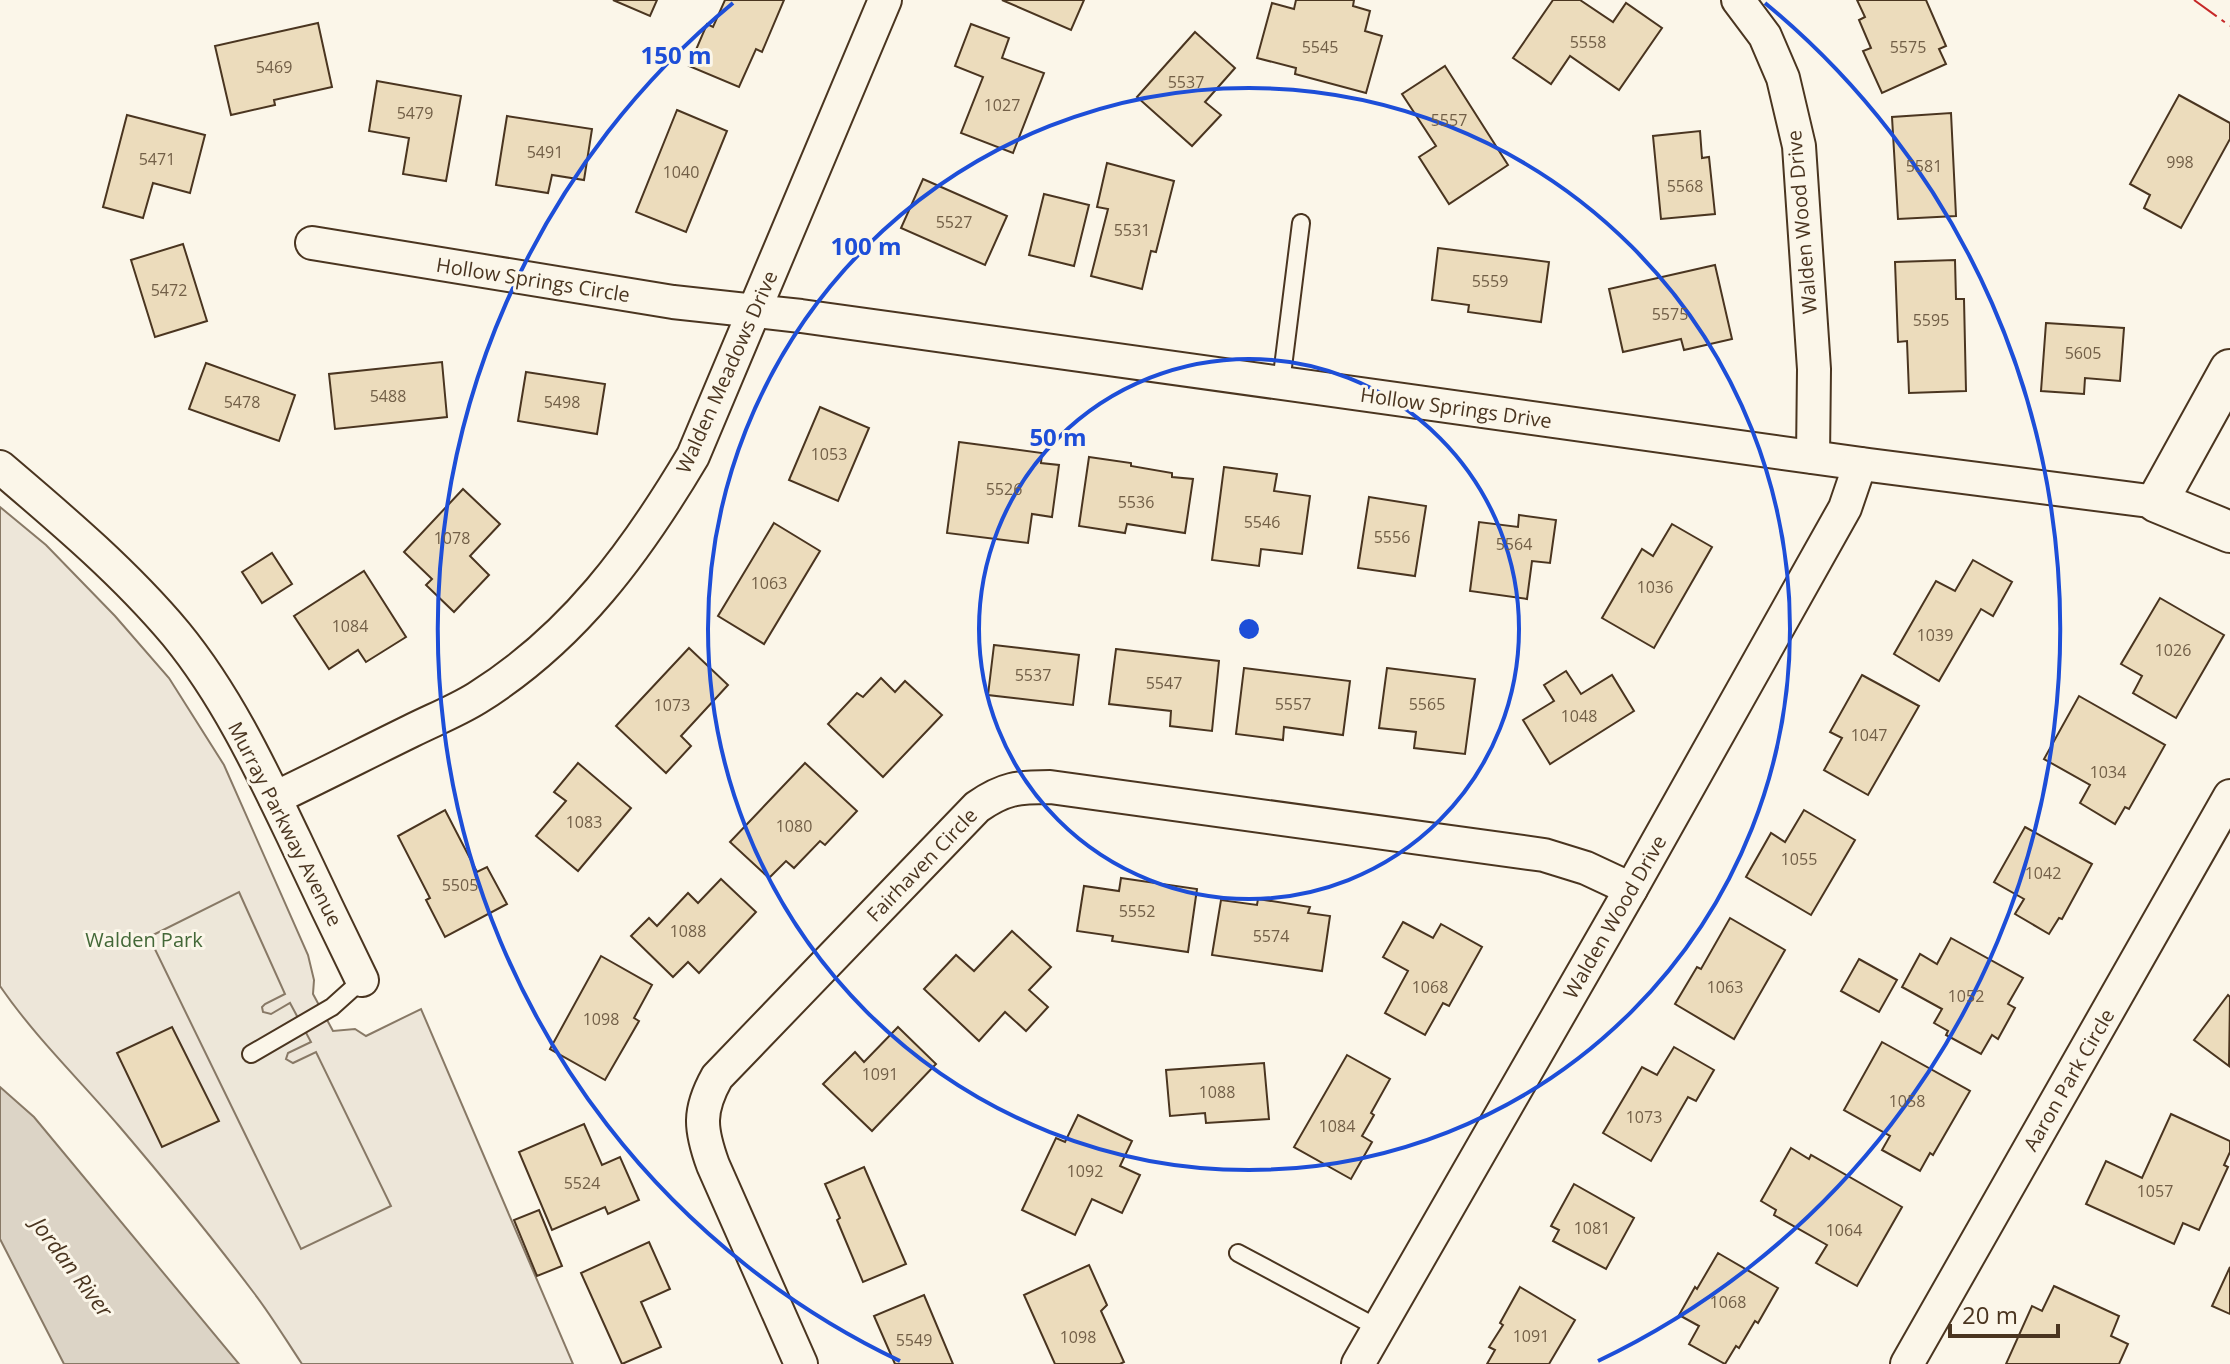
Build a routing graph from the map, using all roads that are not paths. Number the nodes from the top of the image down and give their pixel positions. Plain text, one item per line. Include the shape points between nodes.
1 (885, 0) edge
2 (1738, 0) edge
3 (1301, 223) dead end
4 (312, 243) dead end
5 (755, 311) junction
6 (2230, 370) edge
7 (1281, 383) junction
8 (1813, 457) junction
9 (1860, 464) junction
10 (0, 467) edge
11 (2157, 502) junction
12 (2230, 532) edge
13 (2230, 796) edge
14 (275, 798) junction
15 (1631, 889) junction
16 (362, 980) joint
17 (251, 1054) dead end
18 (1238, 1253) dead end
19 (1380, 1329) junction
20 (801, 1364) edge
21 (1358, 1364) edge
22 (1907, 1364) edge

1 - 5 street, Walden Meadows Drive
2 - 8 street, Walden Wood Drive via 1765,36 1783,78 1799,146 1814,369
3 - 7 lane
4 - 5 street, Hollow Springs Circle
5 - 7 street, Hollow Springs Drive
5 - 14 street, Walden Meadows Drive via 693,456 657,517 575,619 527,663 475,699
6 - 11 street
7 - 8 street, Hollow Springs Drive
8 - 9 street, Hollow Springs Drive
9 - 11 street, Hollow Springs Drive
9 - 15 street, Walden Wood Drive via 1845,508
10 - 14 street, Murray Parkway Avenue via 64,521 176,634 248,743
11 - 12 street
13 - 22 street, Aaron Park Circle
14 - 16 street, Murray Parkway Avenue
15 - 19 street, Walden Wood Drive
15 - 20 street, Fairhaven Circle via 1544,855 1050,787 998,793 977,807 717,1077 703,1106 704,1139 713,1165
16 - 17 lane via 332,1007
18 - 19 lane
19 - 21 street, Walden Wood Drive

